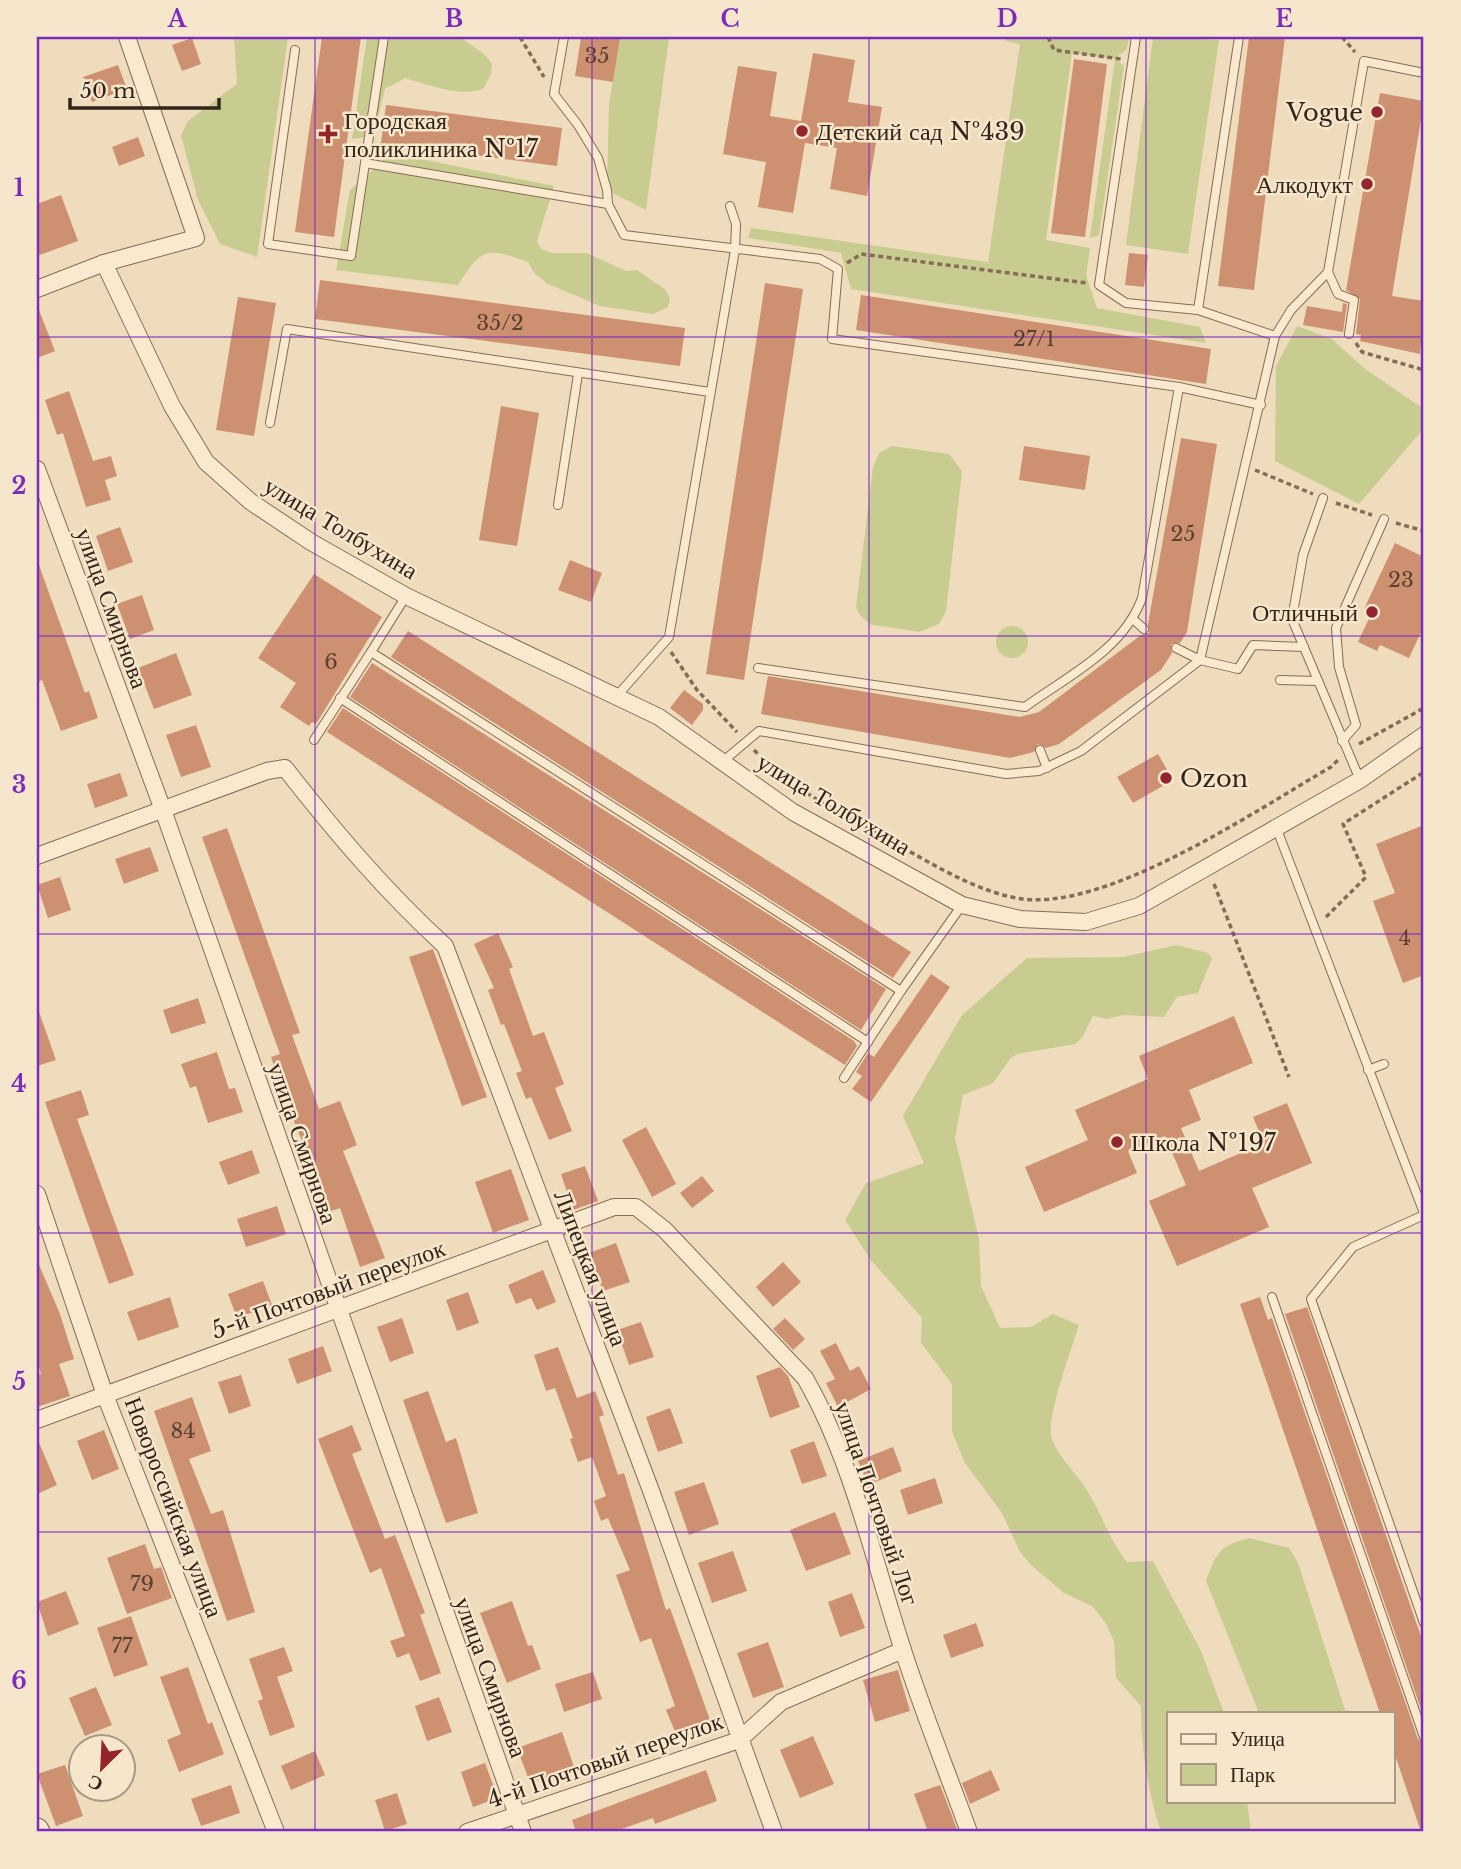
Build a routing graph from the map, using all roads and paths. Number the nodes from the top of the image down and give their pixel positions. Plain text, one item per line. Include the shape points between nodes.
1 (127, 37) edge
2 (384, 37) edge
3 (520, 37) edge
4 (564, 37) edge
5 (1048, 37) edge
6 (1136, 37) edge
7 (1239, 37) edge
8 (1342, 37) edge
9 (295, 50) dead end
10 (1131, 60) junction
11 (1364, 61) junction
12 (1424, 73) edge
13 (554, 94) junction
14 (365, 163) junction
15 (608, 204) junction
16 (730, 205) dead end
17 (735, 250) junction
18 (104, 263) junction
19 (838, 269) junction
20 (1328, 272) junction
21 (1100, 285) junction
22 (37, 289) edge
23 (1198, 310) junction
24 (1349, 334) joint
25 (1275, 336) junction
26 (1424, 370) edge
27 (578, 374) junction
28 (1179, 387) junction
29 (710, 393) junction
30 (1261, 405) junction
31 (270, 423) dead end
32 (37, 469) edge
33 (1323, 498) dead end
34 (558, 505) dead end
35 (1384, 520) dead end
36 (406, 596) junction
37 (1134, 620) junction
38 (1144, 629) dead end
39 (665, 642) junction
40 (1304, 647) junction
41 (1176, 648) dead end
42 (371, 652) junction
43 (1200, 660) junction
44 (758, 668) dead end
45 (1280, 680) dead end
46 (1318, 681) junction
47 (616, 696) junction
48 (340, 698) junction
49 (1424, 708) edge
50 (1424, 735) edge
51 (314, 740) dead end
52 (1342, 741) junction
53 (746, 742) junction
54 (1040, 750) dead end
55 (1347, 751) junction
56 (722, 762) junction
57 (1047, 768) junction
58 (1424, 772) edge
59 (1360, 780) junction
60 (163, 810) junction
61 (1276, 827) junction
62 (1192, 846) junction
63 (37, 856) edge
64 (1207, 867) junction
65 (962, 905) junction
66 (1326, 917) dead end
67 (901, 991) junction
68 (868, 1042) junction
69 (1384, 1064) dead end
70 (1368, 1070) junction
71 (844, 1077) dead end
72 (1289, 1077) dead end
73 (37, 1194) edge
74 (636, 1208) joint
75 (1424, 1214) edge
76 (552, 1231) junction
77 (1272, 1297) dead end
78 (337, 1310) junction
79 (105, 1395) junction
80 (37, 1420) edge
81 (1424, 1623) edge
82 (903, 1650) junction
83 (1424, 1737) edge
84 (739, 1740) junction
85 (516, 1814) junction
86 (276, 1832) edge
87 (467, 1832) edge
88 (523, 1832) edge
89 (774, 1832) edge
90 (969, 1832) edge

1 - 18 street via 196,237
2 - 14 lane
3 - 13 path
4 - 13 lane
5 - 10 path via 1054,50
6 - 10 lane
7 - 23 lane
8 - 11 path
9 - 14 lane via 268,244 351,256
10 - 21 lane
11 - 12 lane
11 - 20 lane
13 - 15 lane via 598,158
14 - 15 lane
15 - 17 lane via 624,235
16 - 17 lane via 736,224
17 - 19 lane via 820,259
17 - 29 lane
18 - 22 street
18 - 36 street, улица Толбухина via 172,406 206,462 261,509
19 - 21 path via 861,254
19 - 28 lane via 832,339
20 - 24 lane via 1338,294 1354,300
20 - 25 lane via 1291,310
21 - 23 lane via 1126,303
23 - 25 lane
24 - 26 path via 1363,352
25 - 30 lane
27 - 29 lane
27 - 31 lane via 287,329
27 - 34 lane
28 - 30 lane
28 - 37 lane via 1143,598
29 - 39 lane
30 - 43 lane
32 - 60 street, улица Смирнова
33 - 40 lane via 1303,555 1292,619
35 - 52 lane via 1336,628 1339,667 1356,724
36 - 42 lane
36 - 47 street, улица Толбухина
37 - 38 lane
37 - 44 lane via 1108,649 1026,711
39 - 47 lane
39 - 53 path via 696,690
40 - 43 lane via 1253,645 1238,669
40 - 46 lane
41 - 43 lane
42 - 48 lane
42 - 67 lane
43 - 57 lane via 1081,751
45 - 46 lane
46 - 52 lane
47 - 56 street, улица Толбухина via 659,717
48 - 51 lane
48 - 68 lane
49 - 55 path
50 - 59 street, улица Толбухина
52 - 55 lane
53 - 56 lane
53 - 57 lane via 759,731 1006,774
53 - 62 path via 775,772 855,822 965,882 1018,898 1059,898 1100,889
54 - 57 lane
55 - 59 lane
55 - 62 path via 1331,767
56 - 65 street, улица Толбухина via 793,812
58 - 66 path via 1343,824 1366,877
59 - 61 street, улица Толбухина
60 - 63 street
60 - 76 street, Липецкая улица via 285,768 354,856 446,946
60 - 78 street, улица Смирнова
61 - 64 street, улица Толбухина
61 - 70 lane
62 - 64 path
64 - 65 street, улица Толбухина via 1139,906 1086,922 1020,919
64 - 72 path
65 - 67 lane
67 - 68 lane
68 - 71 lane
69 - 70 lane
70 - 75 lane
73 - 79 street, Новороссийская улица
74 - 76 street, 5-й Почтовый переулок via 614,1208
74 - 82 street, улица Почтовый Лог via 665,1230 805,1378 820,1404 861,1515
75 - 81 lane via 1353,1247 1311,1299
76 - 78 street, 5-й Почтовый переулок
76 - 84 street, Липецкая улица
77 - 83 lane
78 - 79 street, 5-й Почтовый переулок
78 - 85 street, улица Смирнова
79 - 80 street, 5-й Почтовый переулок
79 - 86 street, Новороссийская улица
82 - 84 street, 4-й Почтовый переулок via 781,1702
82 - 90 street, улица Почтовый Лог
84 - 85 street, 4-й Почтовый переулок
84 - 89 street, Липецкая улица
85 - 87 street, 4-й Почтовый переулок
85 - 88 street, улица Смирнова

